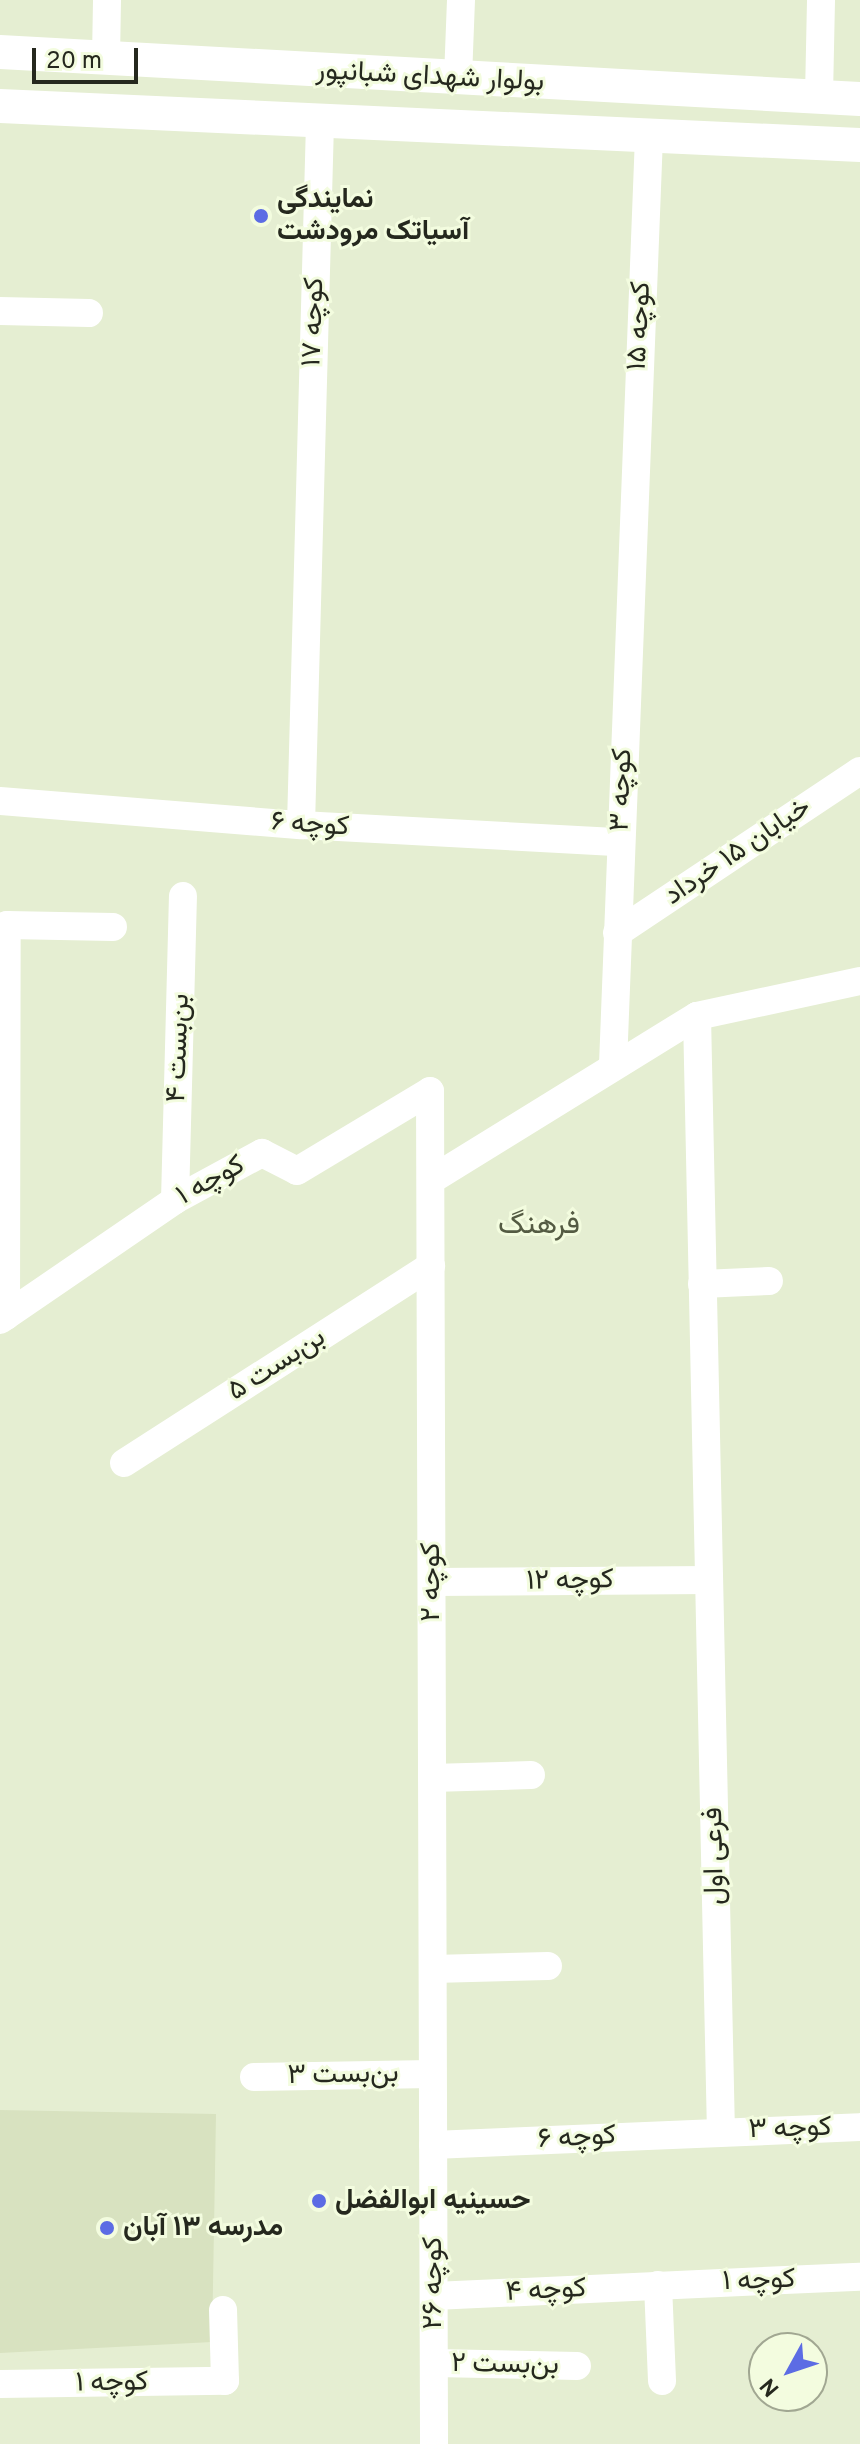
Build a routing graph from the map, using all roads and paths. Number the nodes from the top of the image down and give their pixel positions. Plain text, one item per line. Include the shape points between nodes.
1 (107, 0) edge
2 (461, 0) edge
3 (821, 0) edge
4 (0, 52) edge
5 (106, 58) junction
6 (225, 66) junction
7 (458, 78) junction
8 (819, 96) junction
9 (860, 99) edge
10 (0, 106) edge
11 (225, 118) junction
12 (320, 122) junction
13 (649, 136) junction
14 (860, 145) edge
15 (0, 311) edge
16 (89, 313) dead end
17 (631, 515) joint
18 (860, 771) edge
19 (0, 801) edge
20 (301, 825) junction
21 (620, 842) junction
22 (183, 896) dead end
23 (113, 927) dead end
24 (617, 933) junction
25 (860, 981) edge
26 (697, 1016) junction
27 (613, 1065) junction
28 (430, 1091) joint
29 (431, 1180) junction
30 (175, 1200) junction
31 (431, 1266) junction
32 (769, 1281) dead end
33 (702, 1284) junction
34 (3, 1318) edge
35 (124, 1463) dead end
36 (709, 1580) junction
37 (432, 1582) junction
38 (531, 1775) dead end
39 (432, 1778) junction
40 (548, 1966) dead end
41 (433, 1969) junction
42 (432, 2074) junction
43 (254, 2077) dead end
44 (860, 2127) edge
45 (721, 2132) junction
46 (433, 2145) junction
47 (860, 2277) edge
48 (658, 2285) junction
49 (434, 2296) junction
50 (223, 2310) dead end
51 (434, 2363) junction
52 (577, 2366) dead end
53 (662, 2381) dead end
54 (0, 2384) edge
55 (434, 2444) edge

1 - 5 street
2 - 7 street
3 - 8 street
4 - 5 street, بولوار شهدای شبانپور
5 - 6 street, بولوار شهدای شبانپور
6 - 7 street, بولوار شهدای شبانپور
6 - 11 street
7 - 8 street, بولوار شهدای شبانپور
8 - 9 street, بولوار شهدای شبانپور
10 - 11 street, بولوار شهدای شبانپور
11 - 12 street, بولوار شهدای شبانپور
12 - 13 street, بولوار شهدای شبانپور
12 - 20 street, کوچه ۱۷
13 - 14 street, بولوار شهدای شبانپور
13 - 17 street, کوچه ۱۵
15 - 16 street
17 - 21 street, کوچه ۳
18 - 24 street, خیابان ۱۵ خرداد
19 - 20 street, کوچه ۶
20 - 21 street, کوچه ۶
21 - 24 street, کوچه ۳
22 - 30 street, بن‌بست ۴
23 - 34 street via 7,925
24 - 27 street, کوچه ۳
25 - 26 street
26 - 27 street
26 - 33 street
27 - 29 street
28 - 29 street, کوچه ۲
28 - 30 street, کوچه ۱ via 297,1171 262,1153
29 - 31 street, کوچه ۲
30 - 34 street, کوچه ۱
31 - 35 street, بن‌بست ۵
31 - 37 street, کوچه ۲
32 - 33 street
33 - 36 street
36 - 37 street, کوچه ۱۲
36 - 45 street, فرعی اول
37 - 39 street, کوچه ۲
38 - 39 street
39 - 41 street, کوچه ۲
40 - 41 street
41 - 42 street, کوچه ۲
42 - 43 street, بن‌بست ۳
42 - 46 street, کوچه ۲۶
44 - 45 street, کوچه ۳
45 - 46 street, کوچه ۶
46 - 49 street, کوچه ۲۶
47 - 48 street, کوچه ۱
48 - 49 street, کوچه ۴
48 - 53 street
49 - 51 street, کوچه ۲۶
50 - 54 street, کوچه ۱ via 225,2381
51 - 52 street, بن‌بست ۲
51 - 55 street, کوچه ۲۶

